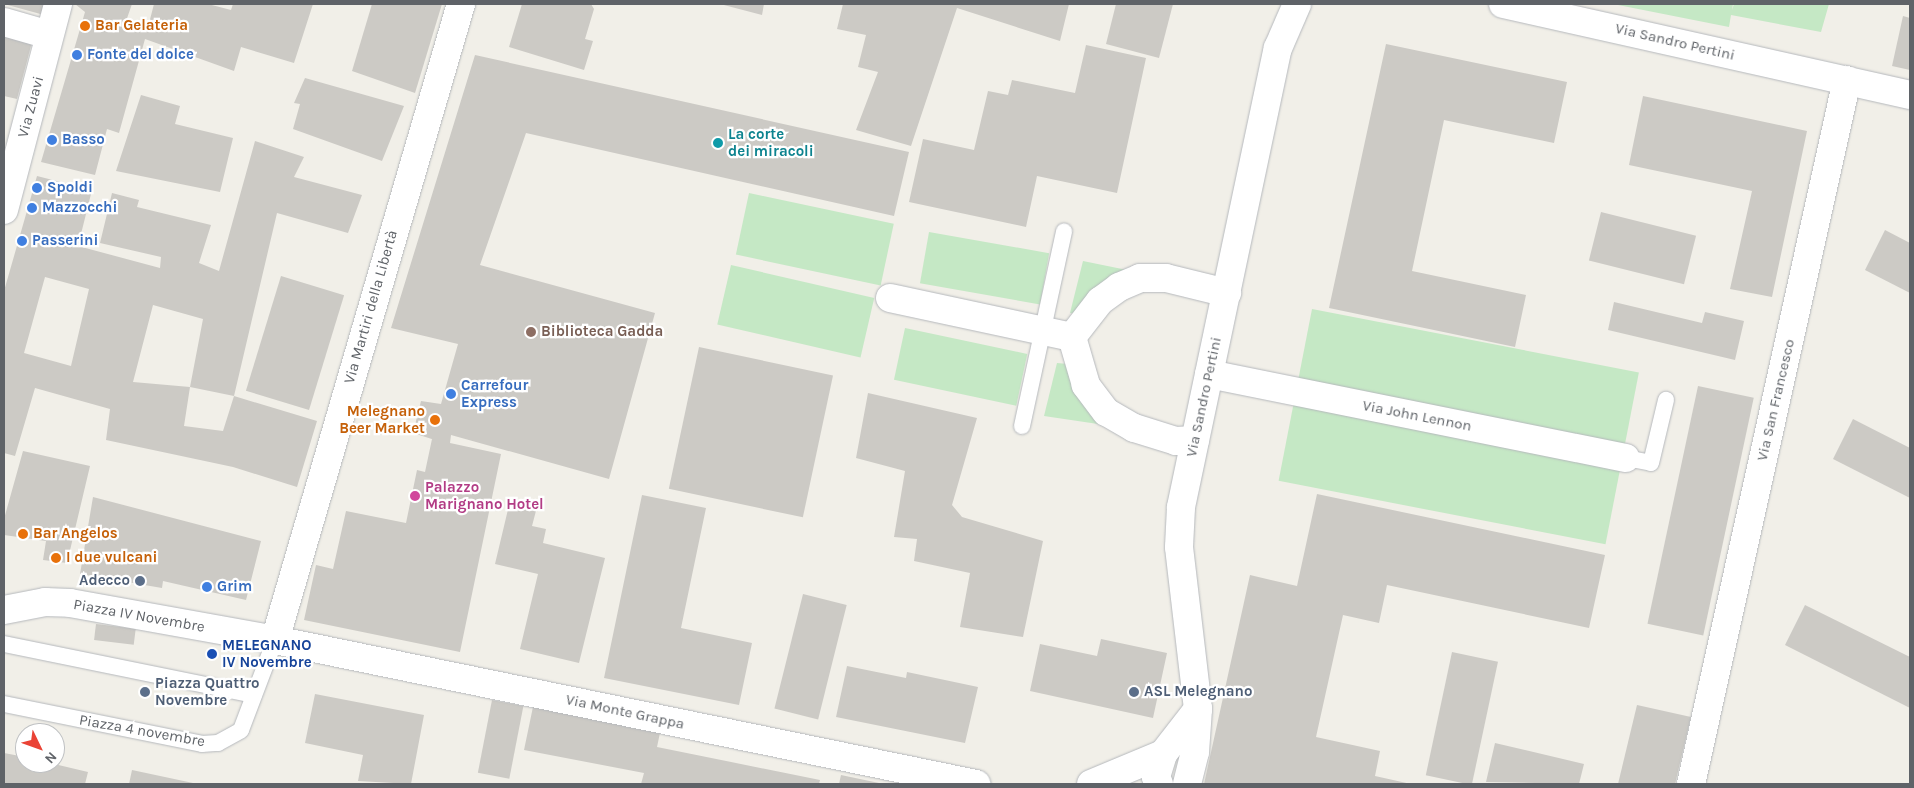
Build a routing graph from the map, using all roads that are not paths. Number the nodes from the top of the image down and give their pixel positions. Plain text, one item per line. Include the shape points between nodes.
1 (58, 4) edge
2 (461, 4) edge
3 (1297, 4) edge
4 (1503, 4) edge
5 (4, 22) edge
6 (50, 35) junction
7 (1847, 80) junction
8 (1910, 94) edge
9 (4, 210) edge
10 (1064, 231) dead end
11 (1227, 293) junction
12 (890, 298) dead end
13 (1042, 330) junction
14 (1072, 337) junction
15 (1209, 374) junction
16 (1666, 400) dead end
17 (1022, 426) dead end
18 (1195, 440) junction
19 (1626, 458) joint
20 (4, 610) edge
21 (275, 640) junction
22 (4, 644) edge
23 (254, 695) junction
24 (4, 704) edge
25 (1198, 710) junction
26 (1163, 754) junction
27 (976, 784) edge
28 (1090, 784) edge
29 (1159, 784) edge
30 (1187, 784) edge
31 (1690, 784) edge

1 - 6 street, Via Zuavi
2 - 21 street, Via Martiri della Libertà
3 - 11 street, Via Sandro Pertini via 1278,48
4 - 7 street, Via Sandro Pertini
5 - 6 street
6 - 9 street, Via Zuavi
7 - 8 street
7 - 31 street, Via San Francesco
10 - 13 lane
11 - 14 street via 1166,278 1140,278 1119,287 1100,301
11 - 15 street, Via Sandro Pertini
12 - 13 street
13 - 14 street
13 - 17 lane
14 - 18 street via 1086,384 1106,412 1134,428 1176,440
15 - 18 street, Via Sandro Pertini
15 - 19 street, Via John Lennon
16 - 19 lane via 1651,463
18 - 25 street, Via Sandro Pertini via 1181,507 1178,546
20 - 21 street, Piazza IV Novembre via 45,602 70,603
21 - 23 lane, Piazza 4 novembre
21 - 27 street, Via Monte Grappa
22 - 23 lane
23 - 24 lane, Piazza 4 novembre via 241,730 218,744 202,744
25 - 26 street
25 - 30 street, Via Sandro Pertini via 1195,752
26 - 28 street
26 - 29 street via 1156,777

